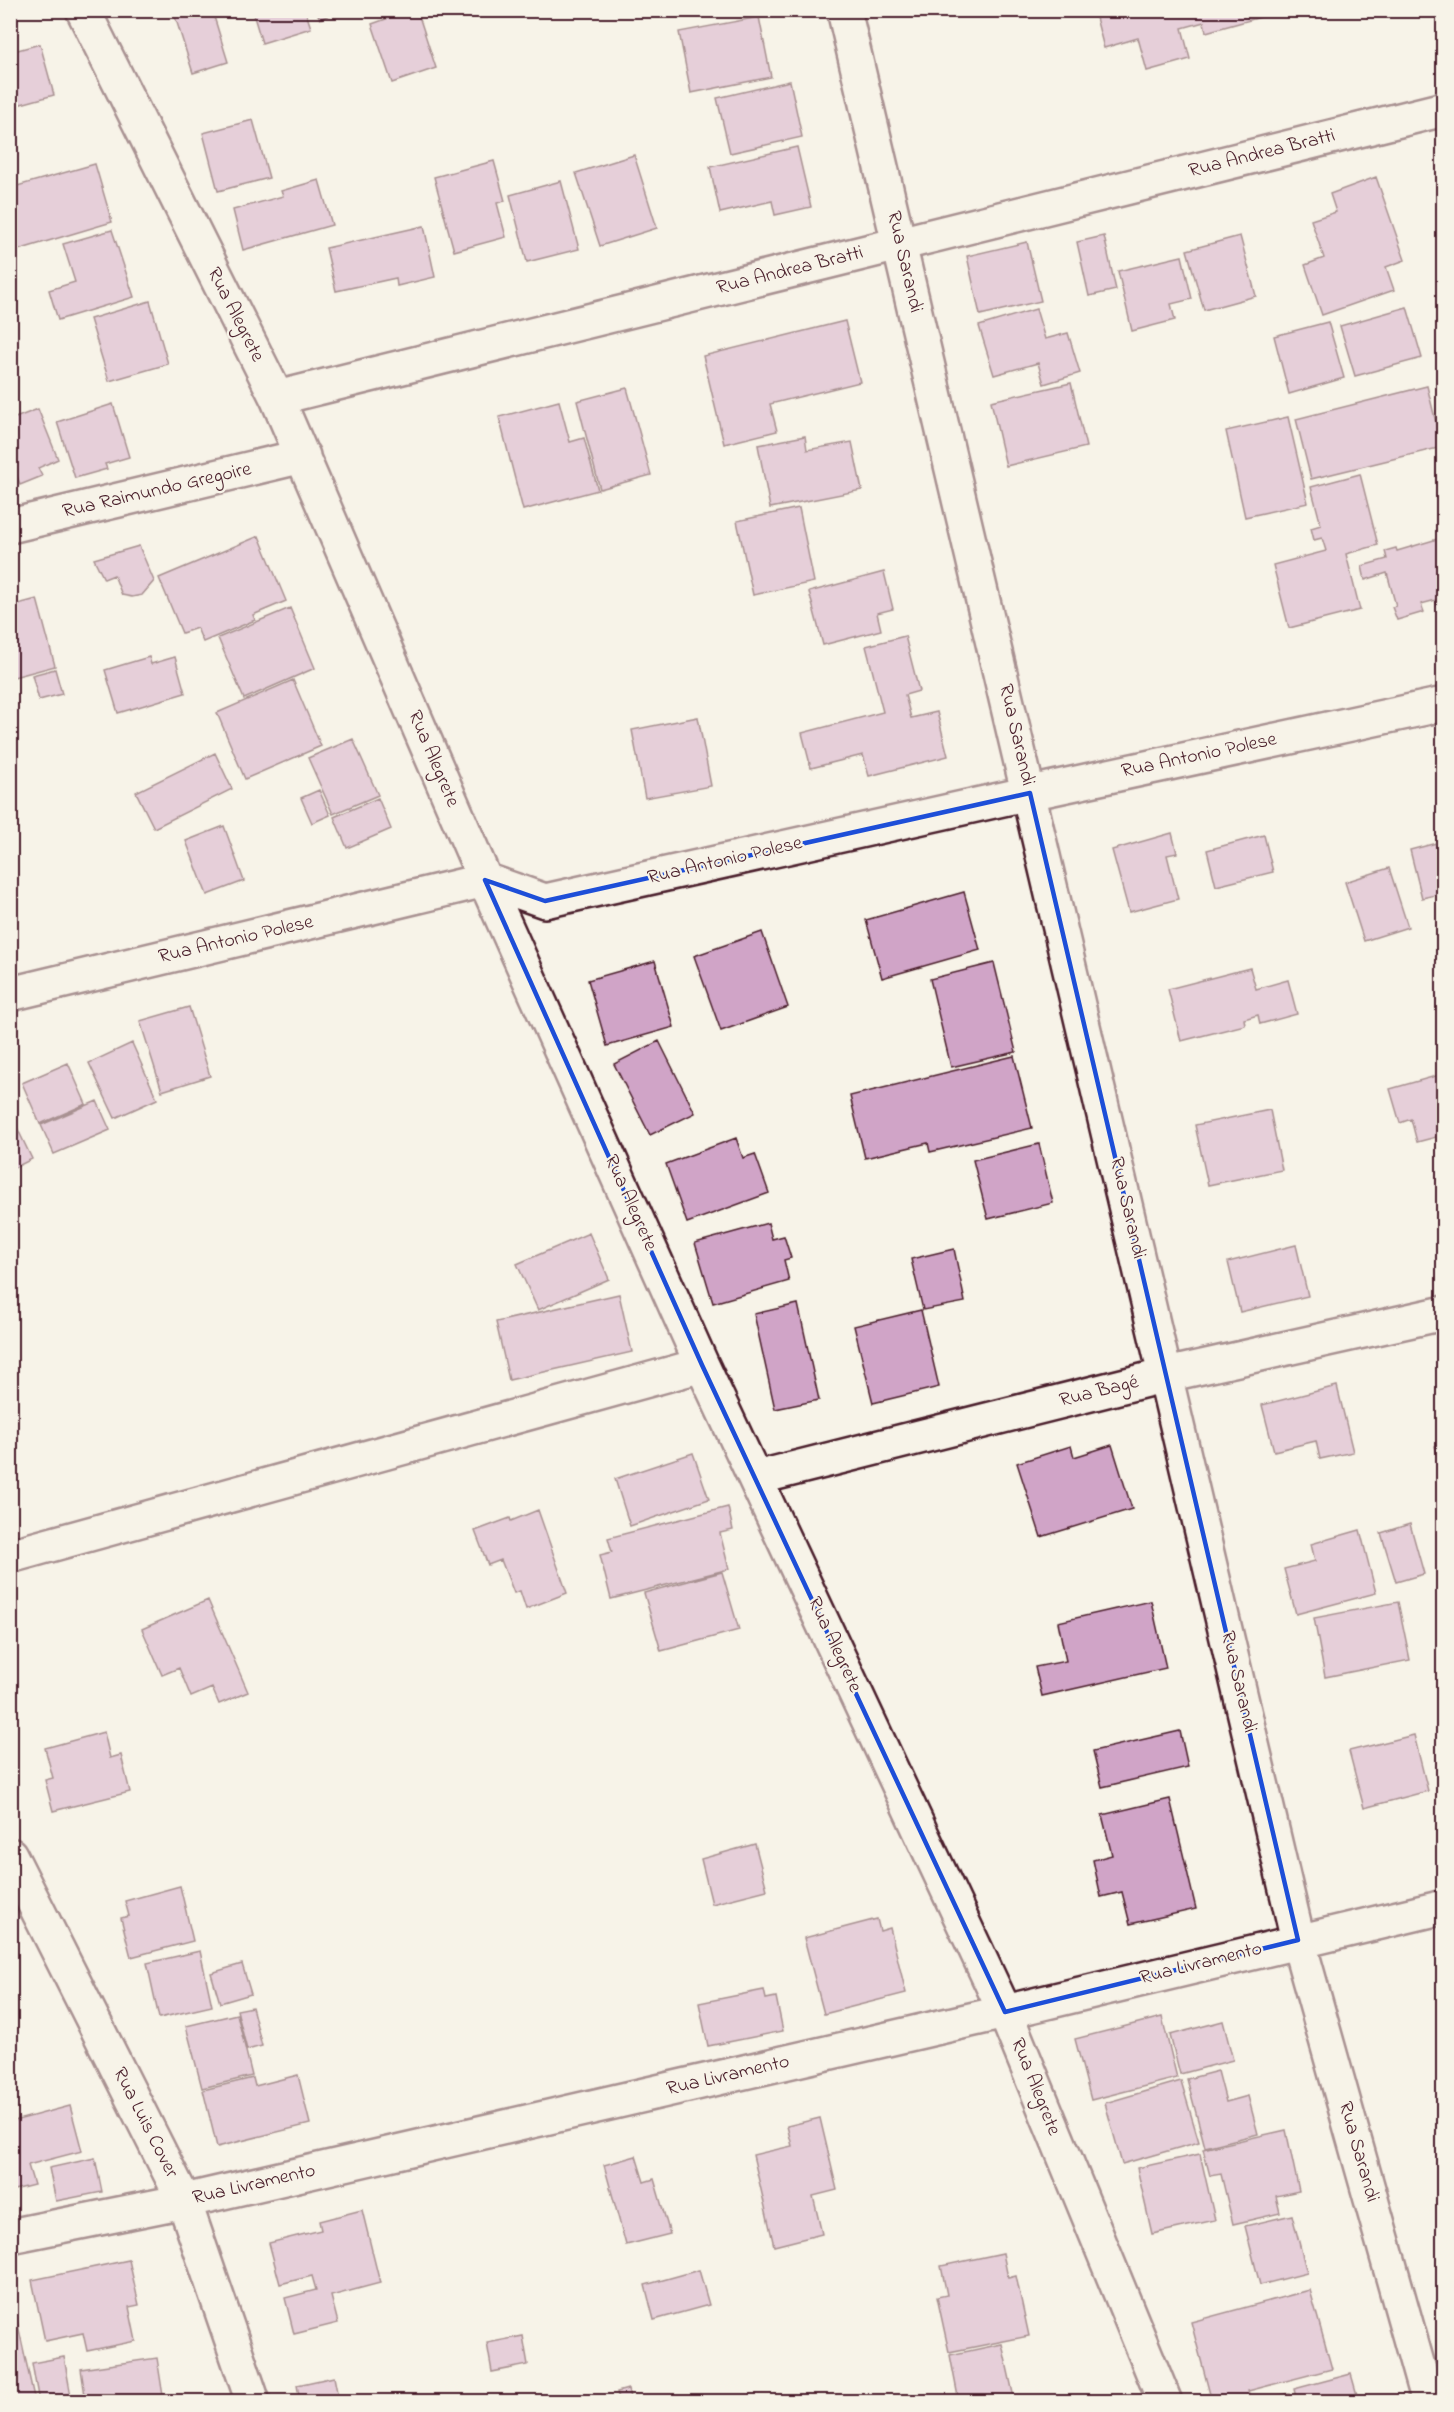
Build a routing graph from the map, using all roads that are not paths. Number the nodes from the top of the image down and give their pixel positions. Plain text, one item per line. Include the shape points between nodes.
1 (83, 10) edge
2 (844, 10) edge
3 (1443, 109) edge
4 (899, 245) junction
5 (277, 398) junction
6 (303, 456) junction
7 (10, 526) edge
8 (1443, 704) edge
9 (1030, 793) junction
10 (485, 880) junction
11 (10, 994) edge
12 (1443, 1313) edge
13 (702, 1365) junction
14 (1166, 1376) junction
15 (756, 1478) junction
16 (10, 1556) edge
17 (10, 1855) edge
18 (1443, 1907) edge
19 (1298, 1940) junction
20 (1005, 2012) junction
21 (184, 2201) junction
22 (10, 2236) edge
23 (253, 2402) edge
24 (1165, 2402) edge
25 (1428, 2402) edge

1 - 5 street, Rua Alegrete
2 - 4 street, Rua Sarandi
3 - 4 street, Rua Andrea Bratti
4 - 5 street, Rua Andrea Bratti
4 - 9 street, Rua Sarandi
5 - 6 street, Rua Alegrete
6 - 7 street, Rua Raimundo Gregoire
6 - 10 street, Rua Alegrete
8 - 9 street, Rua Antonio Polese
9 - 10 street, Rua Antonio Polese via 545,901
9 - 14 street, Rua Sarandi
10 - 11 street, Rua Antonio Polese
10 - 13 street, Rua Alegrete
12 - 14 street, Rua Bagé
13 - 15 street, Rua Alegrete
13 - 16 street
14 - 15 street, Rua Bagé
14 - 19 street, Rua Sarandi
15 - 20 street, Rua Alegrete
17 - 21 street, Rua Luis Cover
18 - 19 street, Rua Livramento
19 - 20 street, Rua Livramento
19 - 25 street, Rua Sarandi
20 - 21 street, Rua Livramento
20 - 24 street, Rua Alegrete
21 - 22 street, Rua Livramento
21 - 23 street, Rua Luis Cover

